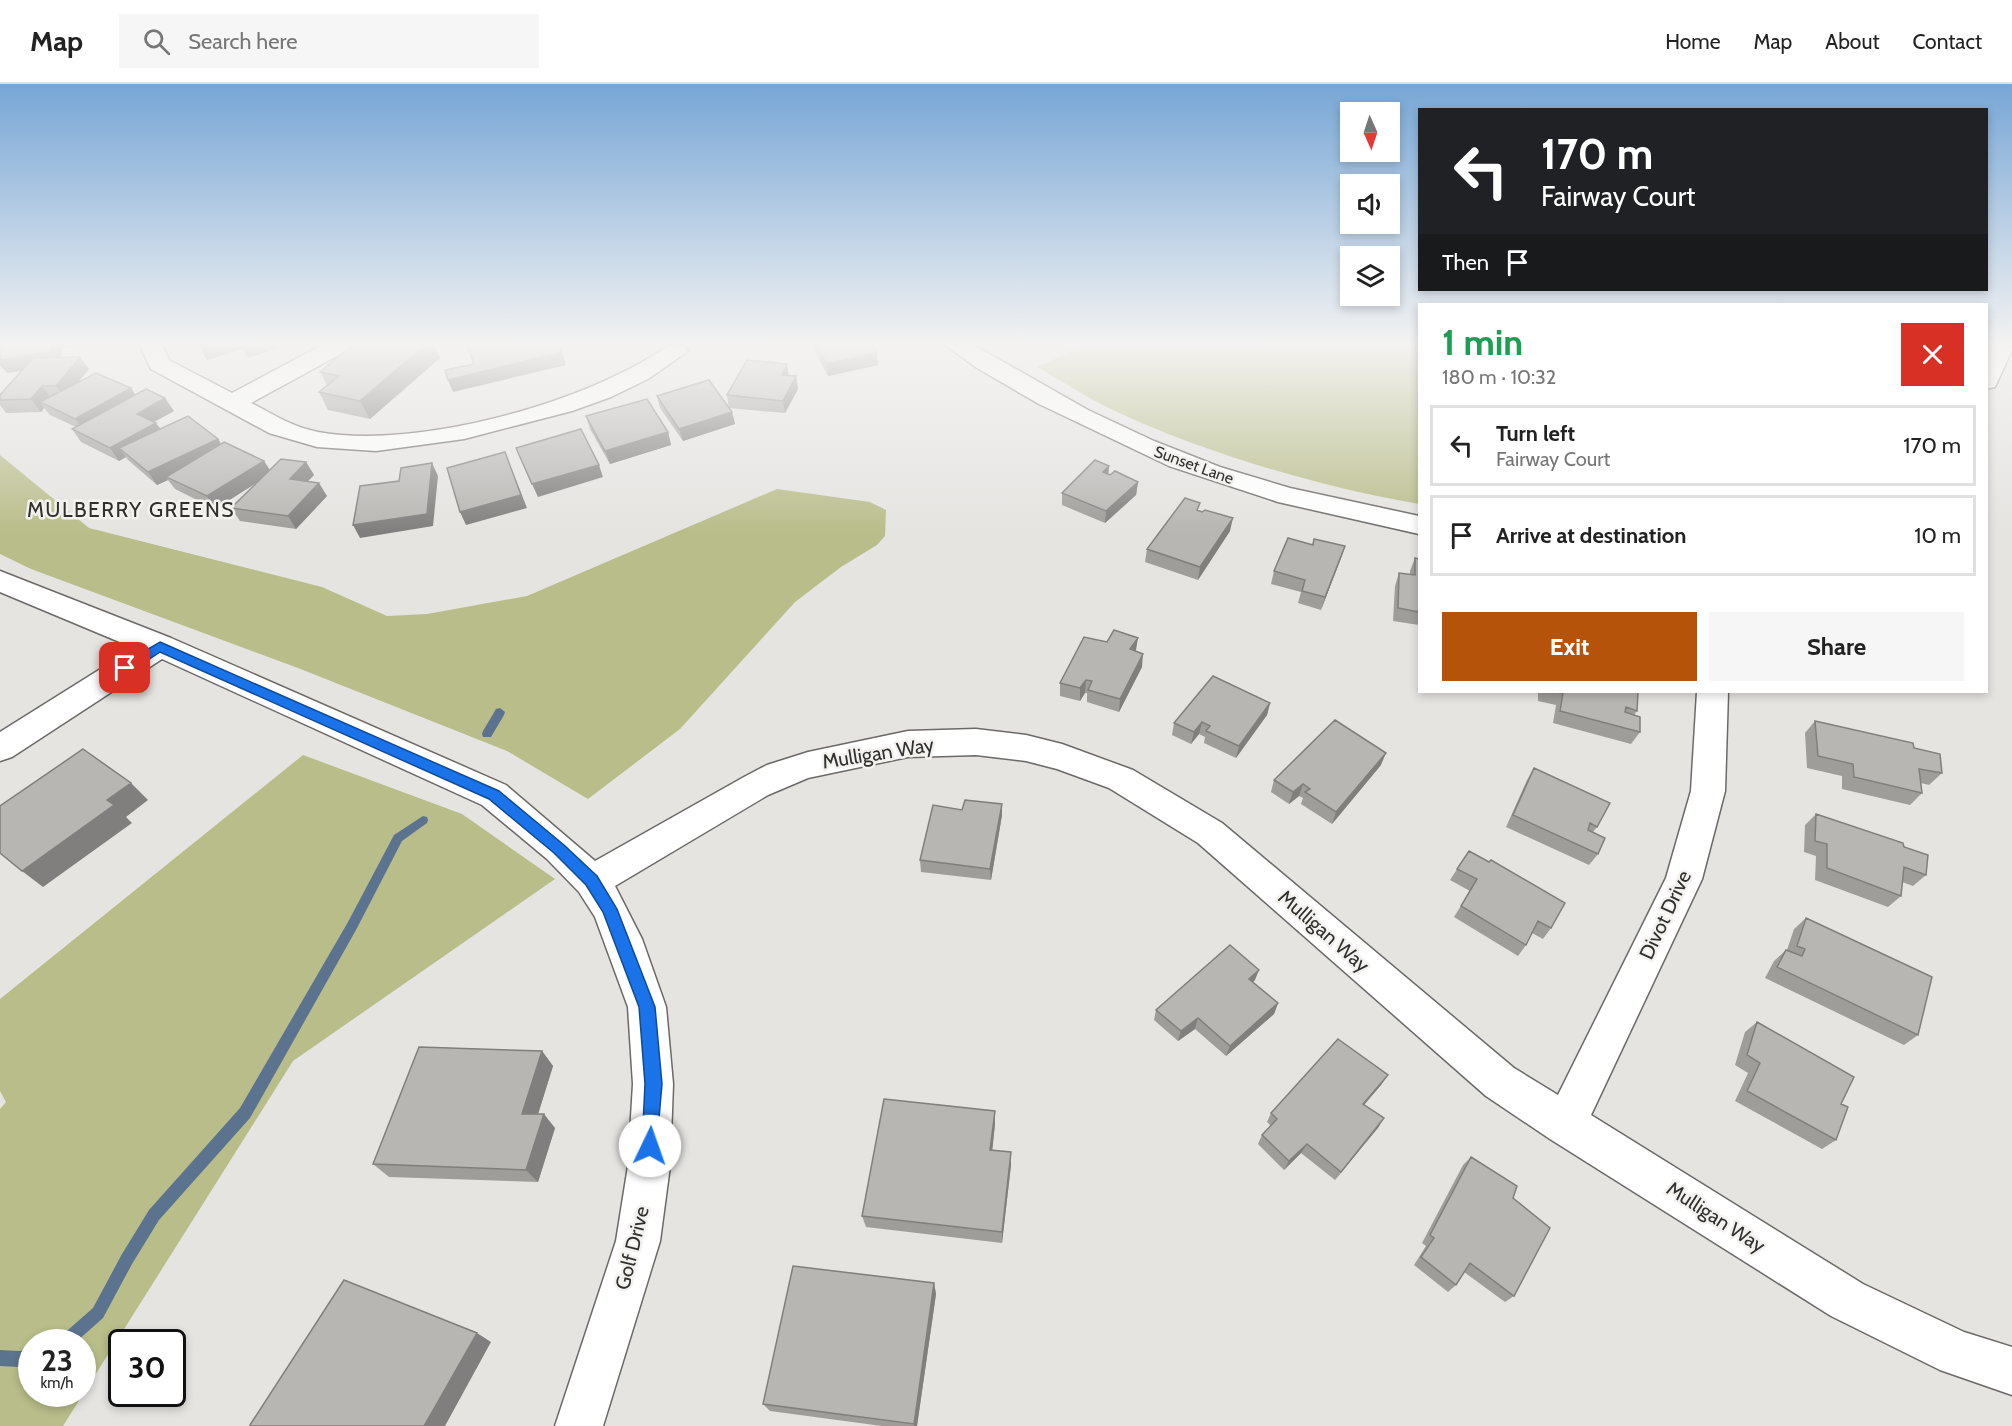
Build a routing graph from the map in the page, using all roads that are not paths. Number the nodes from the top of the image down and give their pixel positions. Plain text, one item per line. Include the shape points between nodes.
1 (239, 407) edge
2 (559, 407) edge
3 (1066, 407) edge
4 (1418, 525) edge
5 (0, 581) edge
6 (160, 646) junction
7 (1713, 693) edge
8 (0, 748) edge
9 (592, 881) junction
10 (1565, 1124) junction
11 (2012, 1371) edge
12 (579, 1426) edge

1 - 2 street via 286,432 361,444 421,441 460,434
3 - 4 street, Sunset Lane via 1106,429 1214,474 1305,500
5 - 6 street, Golf Drive
6 - 8 street
6 - 9 street, Golf Drive via 494,795
7 - 10 street, Divot Drive via 1708,791 1684,879
9 - 10 street, Mulligan Way via 756,786 808,765 908,744 976,742 1026,748 1121,780 1210,832 1500,1082
9 - 12 street, Golf Drive via 610,909 647,1007 653,1084 649,1166 638,1241
10 - 11 street, Mulligan Way via 1847,1300 1957,1353

